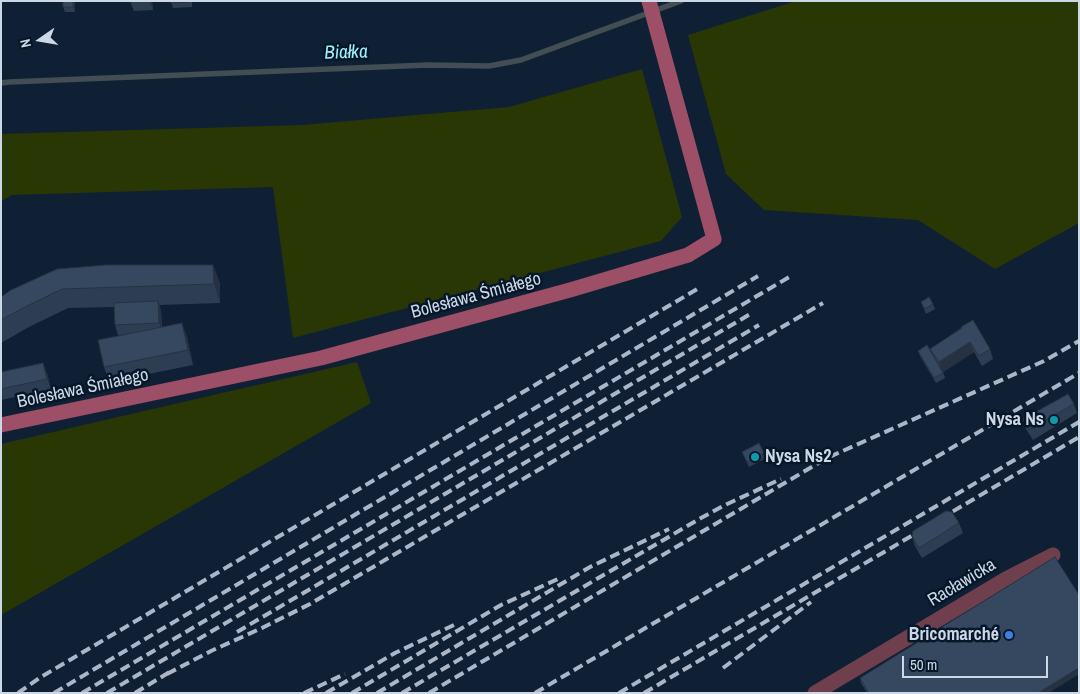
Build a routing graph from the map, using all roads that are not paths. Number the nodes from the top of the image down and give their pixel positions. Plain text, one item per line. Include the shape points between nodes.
1 (649, 1) edge
2 (1, 425) edge
3 (1053, 555) dead end
4 (815, 693) edge

1 - 2 street, Bolesława Śmiałego via 714,239 688,255 321,358
3 - 4 street, Racławicka via 1006,579

